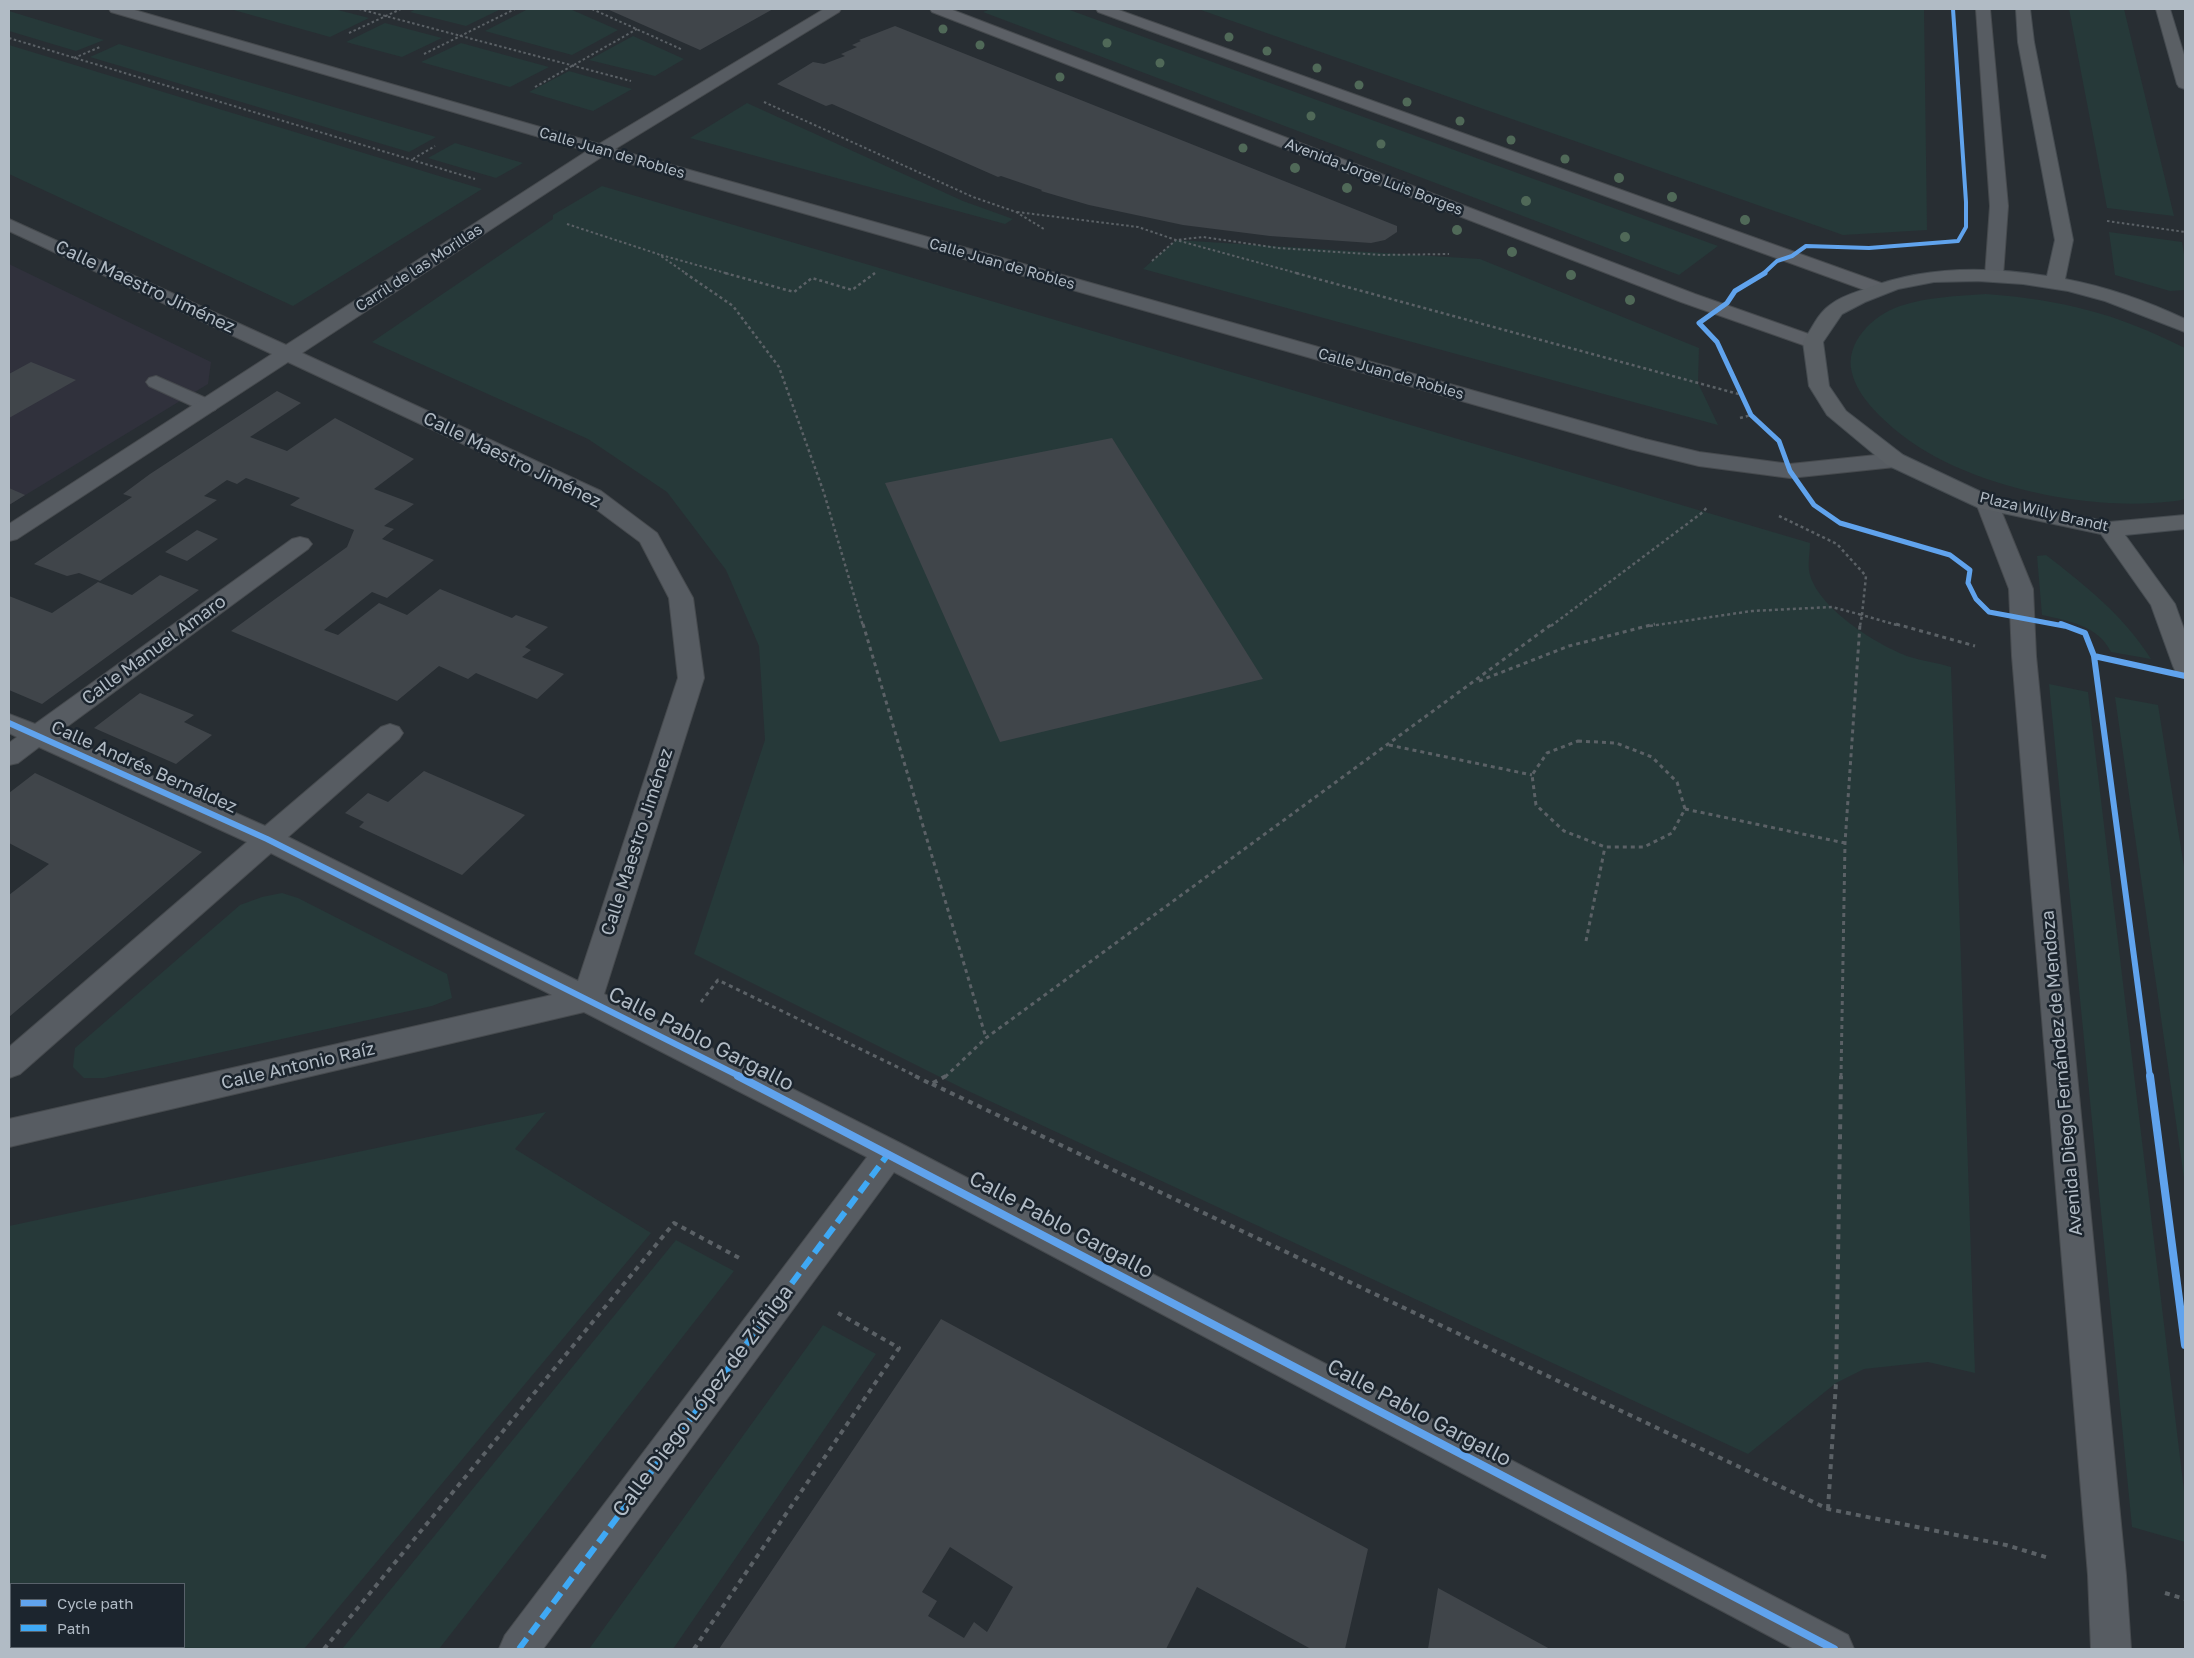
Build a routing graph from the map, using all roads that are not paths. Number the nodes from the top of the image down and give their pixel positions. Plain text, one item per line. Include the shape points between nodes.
1 (116, 9) edge
2 (834, 9) edge
3 (937, 9) edge
4 (1103, 9) edge
5 (1983, 9) edge
6 (2024, 9) edge
7 (2163, 9) edge
8 (2185, 84) edge
9 (601, 150) junction
10 (9, 224) edge
11 (1994, 276) junction
12 (2055, 283) junction
13 (1877, 288) junction
14 (2185, 326) edge
15 (1813, 342) junction
16 (290, 353) junction
17 (156, 382) dead end
18 (208, 406) junction
19 (1895, 460) junction
20 (1987, 503) junction
21 (2185, 522) edge
22 (2109, 529) junction
23 (9, 534) edge
24 (300, 544) dead end
25 (2185, 666) edge
26 (9, 723) edge
27 (390, 733) dead end
28 (37, 735) junction
29 (9, 756) edge
30 (267, 839) junction
31 (587, 999) junction
32 (9, 1065) edge
33 (9, 1133) edge
34 (889, 1153) junction
35 (518, 1649) edge
36 (1834, 1649) edge
37 (2111, 1649) edge

1 - 9 street, Calle Juan de Robles
2 - 9 street, Carril de las Morillas
3 - 15 main road, Avenida Jorge Luis Borges via 1678,294
4 - 13 main road
5 - 11 street via 1999,206
6 - 12 main road via 2026,42 2064,240
7 - 8 main road
9 - 16 street, Carril de las Morillas
9 - 19 street, Calle Juan de Robles via 1699,459 1790,471
10 - 16 street, Calle Maestro Jiménez
11 - 12 main road
11 - 13 main road via 1932,277
12 - 14 main road via 2118,299 2163,314
13 - 15 main road via 1835,310
15 - 19 main road, Plaza Willy Brandt via 1819,386 1838,415
16 - 18 street, Carril de las Morillas
16 - 31 street, Calle Maestro Jiménez via 593,496 650,538 681,598 691,678
17 - 18 street
18 - 23 street, Carril de las Morillas
19 - 20 main road, Plaza Willy Brandt
20 - 22 main road, Plaza Willy Brandt
20 - 37 street, Avenida Diego Fernández de Mendoza via 2021,589 2024,656
21 - 22 main road, Plaza Willy Brandt
22 - 25 main road via 2163,604
24 - 28 street, Calle Manuel Amaro
26 - 28 street, Calle Andrés Bernáldez
27 - 30 street
28 - 29 street, Calle Manuel Amaro
28 - 30 street, Calle Andrés Bernáldez
30 - 31 street, Calle Pablo Gargallo
30 - 32 street
31 - 33 street, Calle Antonio Raíz
31 - 34 street, Calle Pablo Gargallo
34 - 35 street, Calle Diego López de Zúñiga
34 - 36 street, Calle Pablo Gargallo

